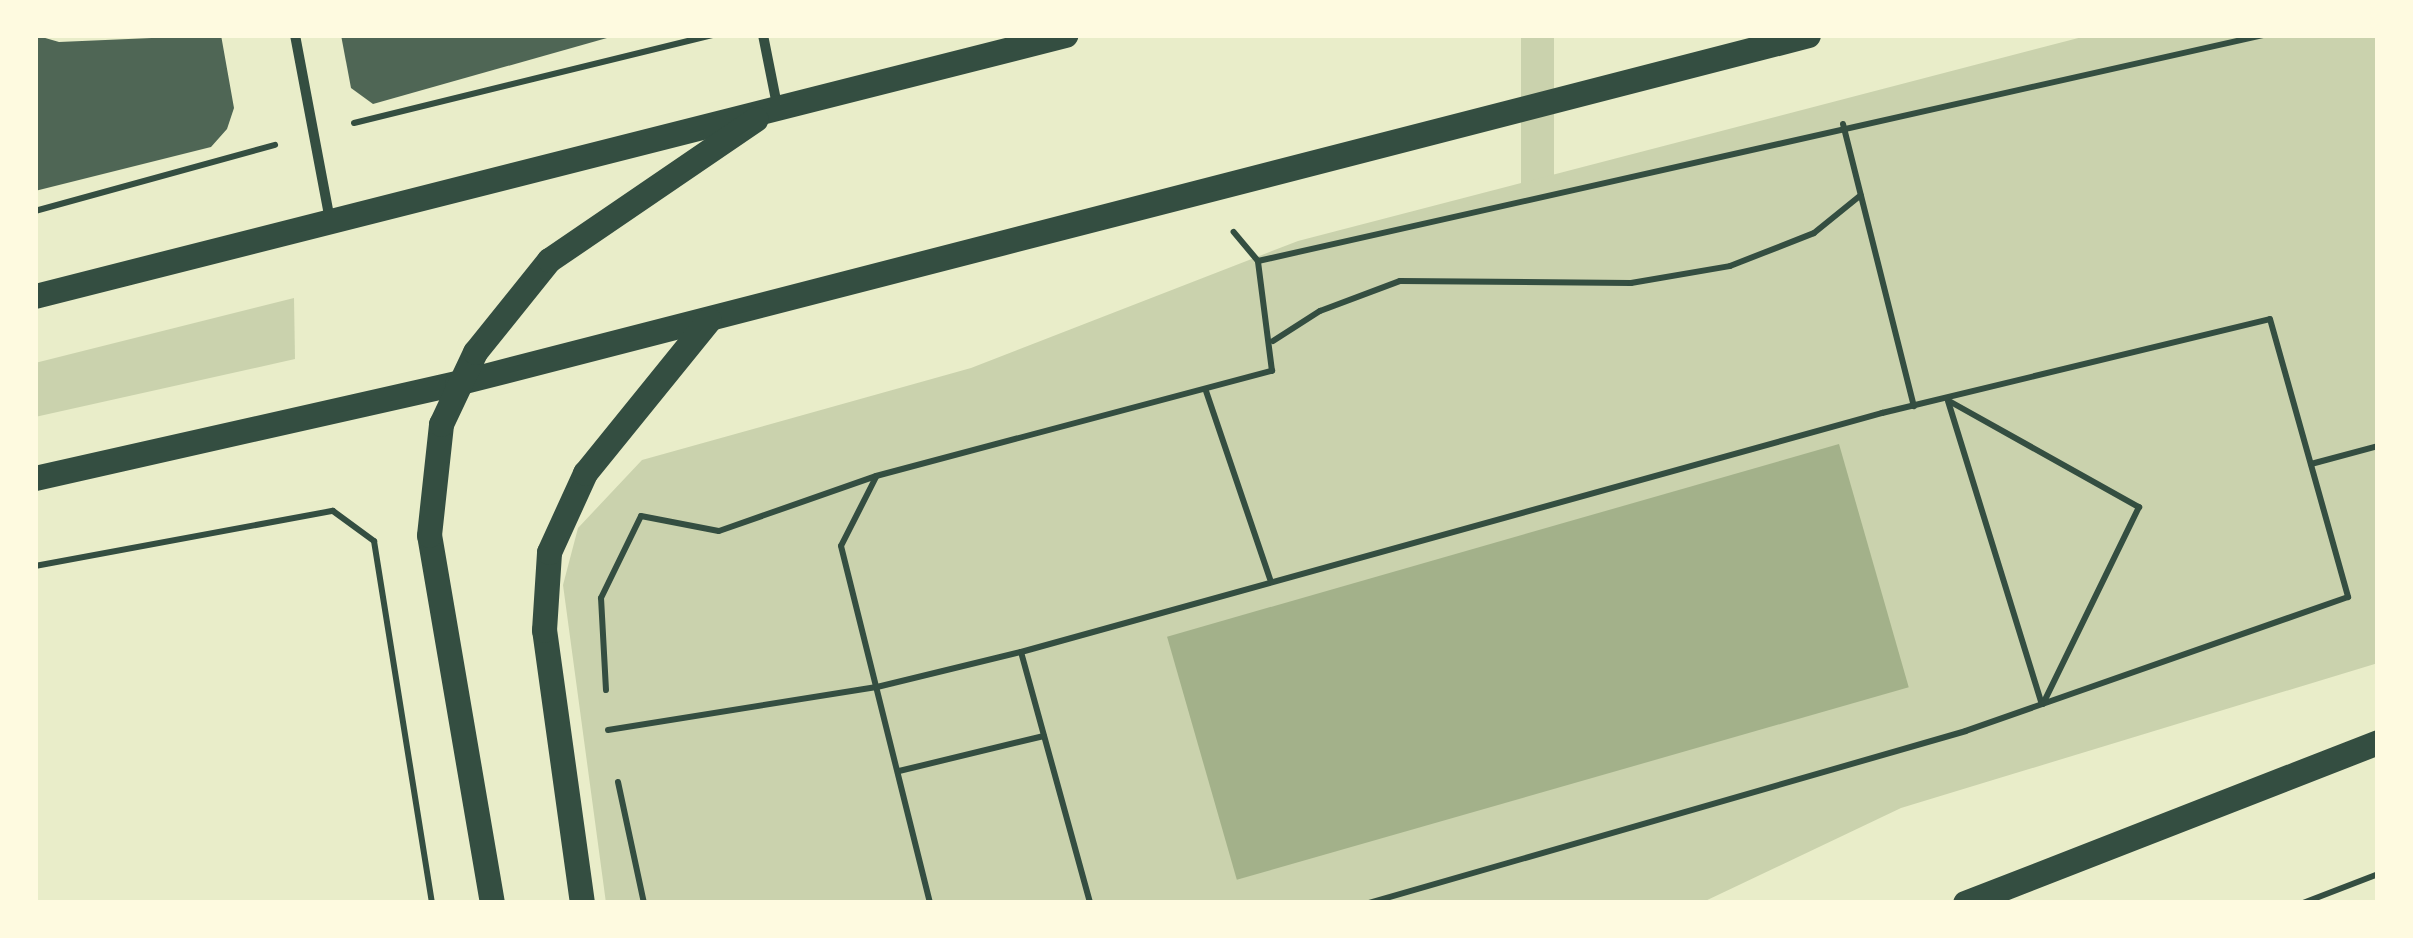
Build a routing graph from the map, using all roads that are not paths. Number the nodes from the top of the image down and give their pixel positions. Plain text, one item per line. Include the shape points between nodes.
1 (295, 35) edge
2 (762, 35) edge
3 (1065, 35) edge
4 (1808, 35) edge
5 (778, 106) junction
6 (330, 220) junction
7 (35, 296) edge
8 (709, 320) junction
9 (457, 383) junction
10 (35, 478) edge
11 (2378, 742) edge
12 (492, 903) edge
13 (582, 903) edge
14 (1965, 903) edge

1 - 6 street
2 - 5 street
3 - 5 main road
4 - 8 main road
5 - 6 main road
5 - 9 main road via 573,239 510,303
6 - 7 main road
8 - 9 main road
8 - 13 main road via 586,473 550,552 552,711
9 - 10 main road
9 - 12 main road via 432,457 429,535
11 - 14 main road

